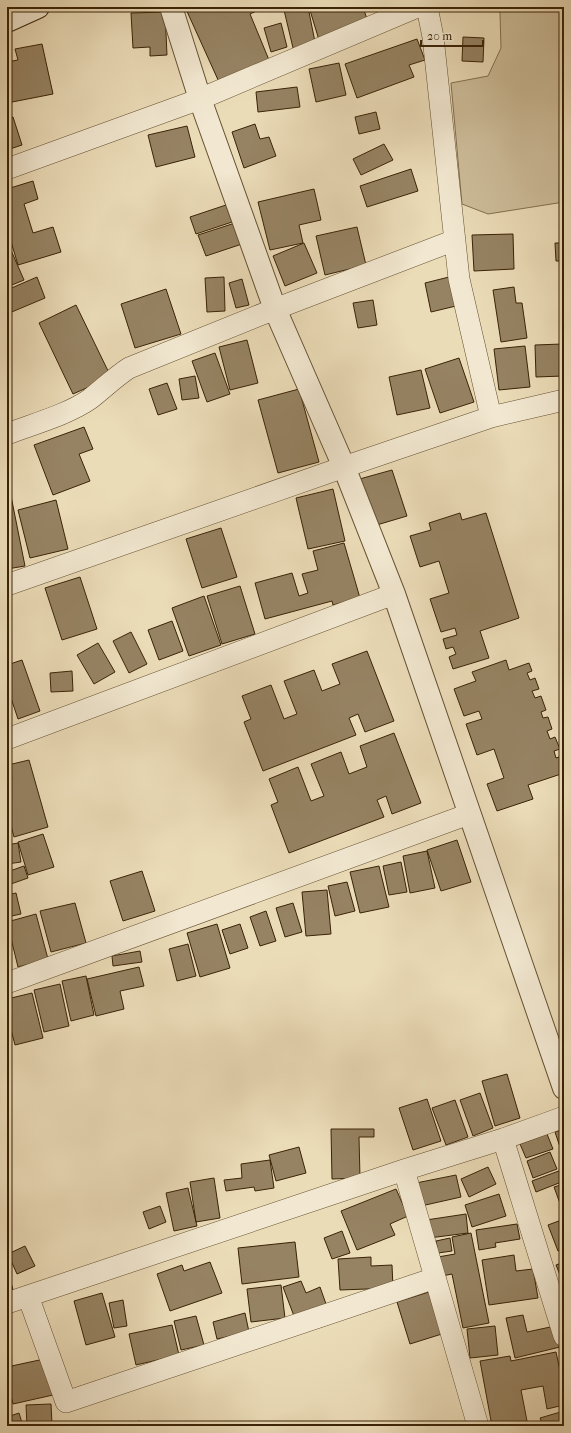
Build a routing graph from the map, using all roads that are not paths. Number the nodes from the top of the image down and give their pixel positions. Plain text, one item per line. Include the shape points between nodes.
1 (38, 7) edge
2 (171, 7) edge
3 (417, 7) edge
4 (427, 7) edge
5 (7, 21) edge
6 (200, 99) junction
7 (7, 169) edge
8 (455, 240) junction
9 (275, 309) junction
10 (564, 400) edge
11 (491, 417) junction
12 (7, 434) edge
13 (344, 467) junction
14 (7, 585) edge
15 (394, 594) junction
16 (7, 738) edge
17 (469, 814) junction
18 (8, 979) edge
19 (564, 1088) edge
20 (564, 1117) edge
21 (503, 1139) junction
22 (404, 1170) junction
23 (435, 1278) junction
24 (28, 1296) junction
25 (7, 1303) edge
26 (564, 1336) edge
27 (478, 1426) edge

1 - 5 street
2 - 6 street
3 - 6 street
4 - 8 street via 433,37
6 - 7 street
6 - 9 street
8 - 9 street
8 - 11 street via 459,280
9 - 12 street via 129,368 89,400
9 - 13 street
10 - 11 street
11 - 13 street
13 - 14 street
13 - 15 street
15 - 16 street
15 - 17 street
17 - 18 street
17 - 19 street
20 - 21 street
21 - 22 street
21 - 26 street
22 - 23 street
22 - 24 street
23 - 24 street via 66,1402
23 - 27 street
24 - 25 street

